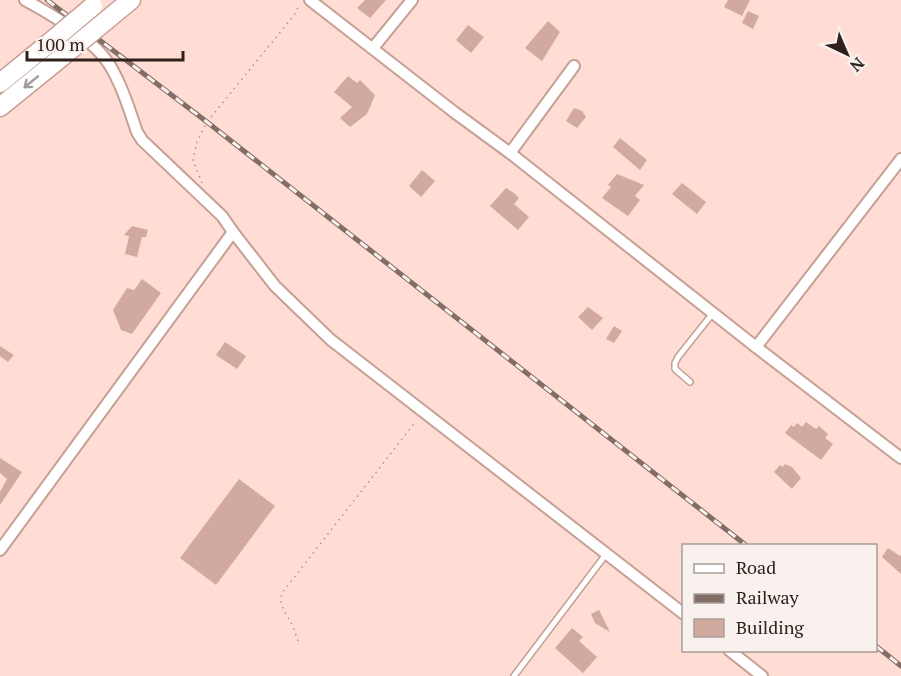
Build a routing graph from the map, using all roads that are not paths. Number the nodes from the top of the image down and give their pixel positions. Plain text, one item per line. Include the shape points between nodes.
1 (25, 0) edge
2 (131, 0) edge
3 (310, 0) edge
4 (412, 0) edge
5 (96, 3) edge
6 (373, 48) junction
7 (574, 66) dead end
8 (0, 83) edge
9 (0, 107) edge
10 (510, 153) junction
11 (901, 159) edge
12 (233, 232) junction
13 (713, 313) junction
14 (756, 347) junction
15 (690, 382) dead end
16 (900, 453) edge
17 (0, 550) edge
18 (607, 554) junction
19 (682, 612) edge
20 (730, 652) edge
21 (514, 676) edge
22 (762, 676) edge

1 - 12 street via 46,11 104,57 142,140 222,216
2 -> 9 highway, bridge
3 - 6 street
4 - 6 street
5 - 8 highway, bridge
6 - 10 street
7 - 10 street
10 - 13 street
11 - 14 street
12 - 17 street
12 - 18 street via 275,286 331,340
13 - 14 street
13 - 15 lane via 675,363 675,369
14 - 16 street
18 - 19 street
18 - 21 lane
20 - 22 street

